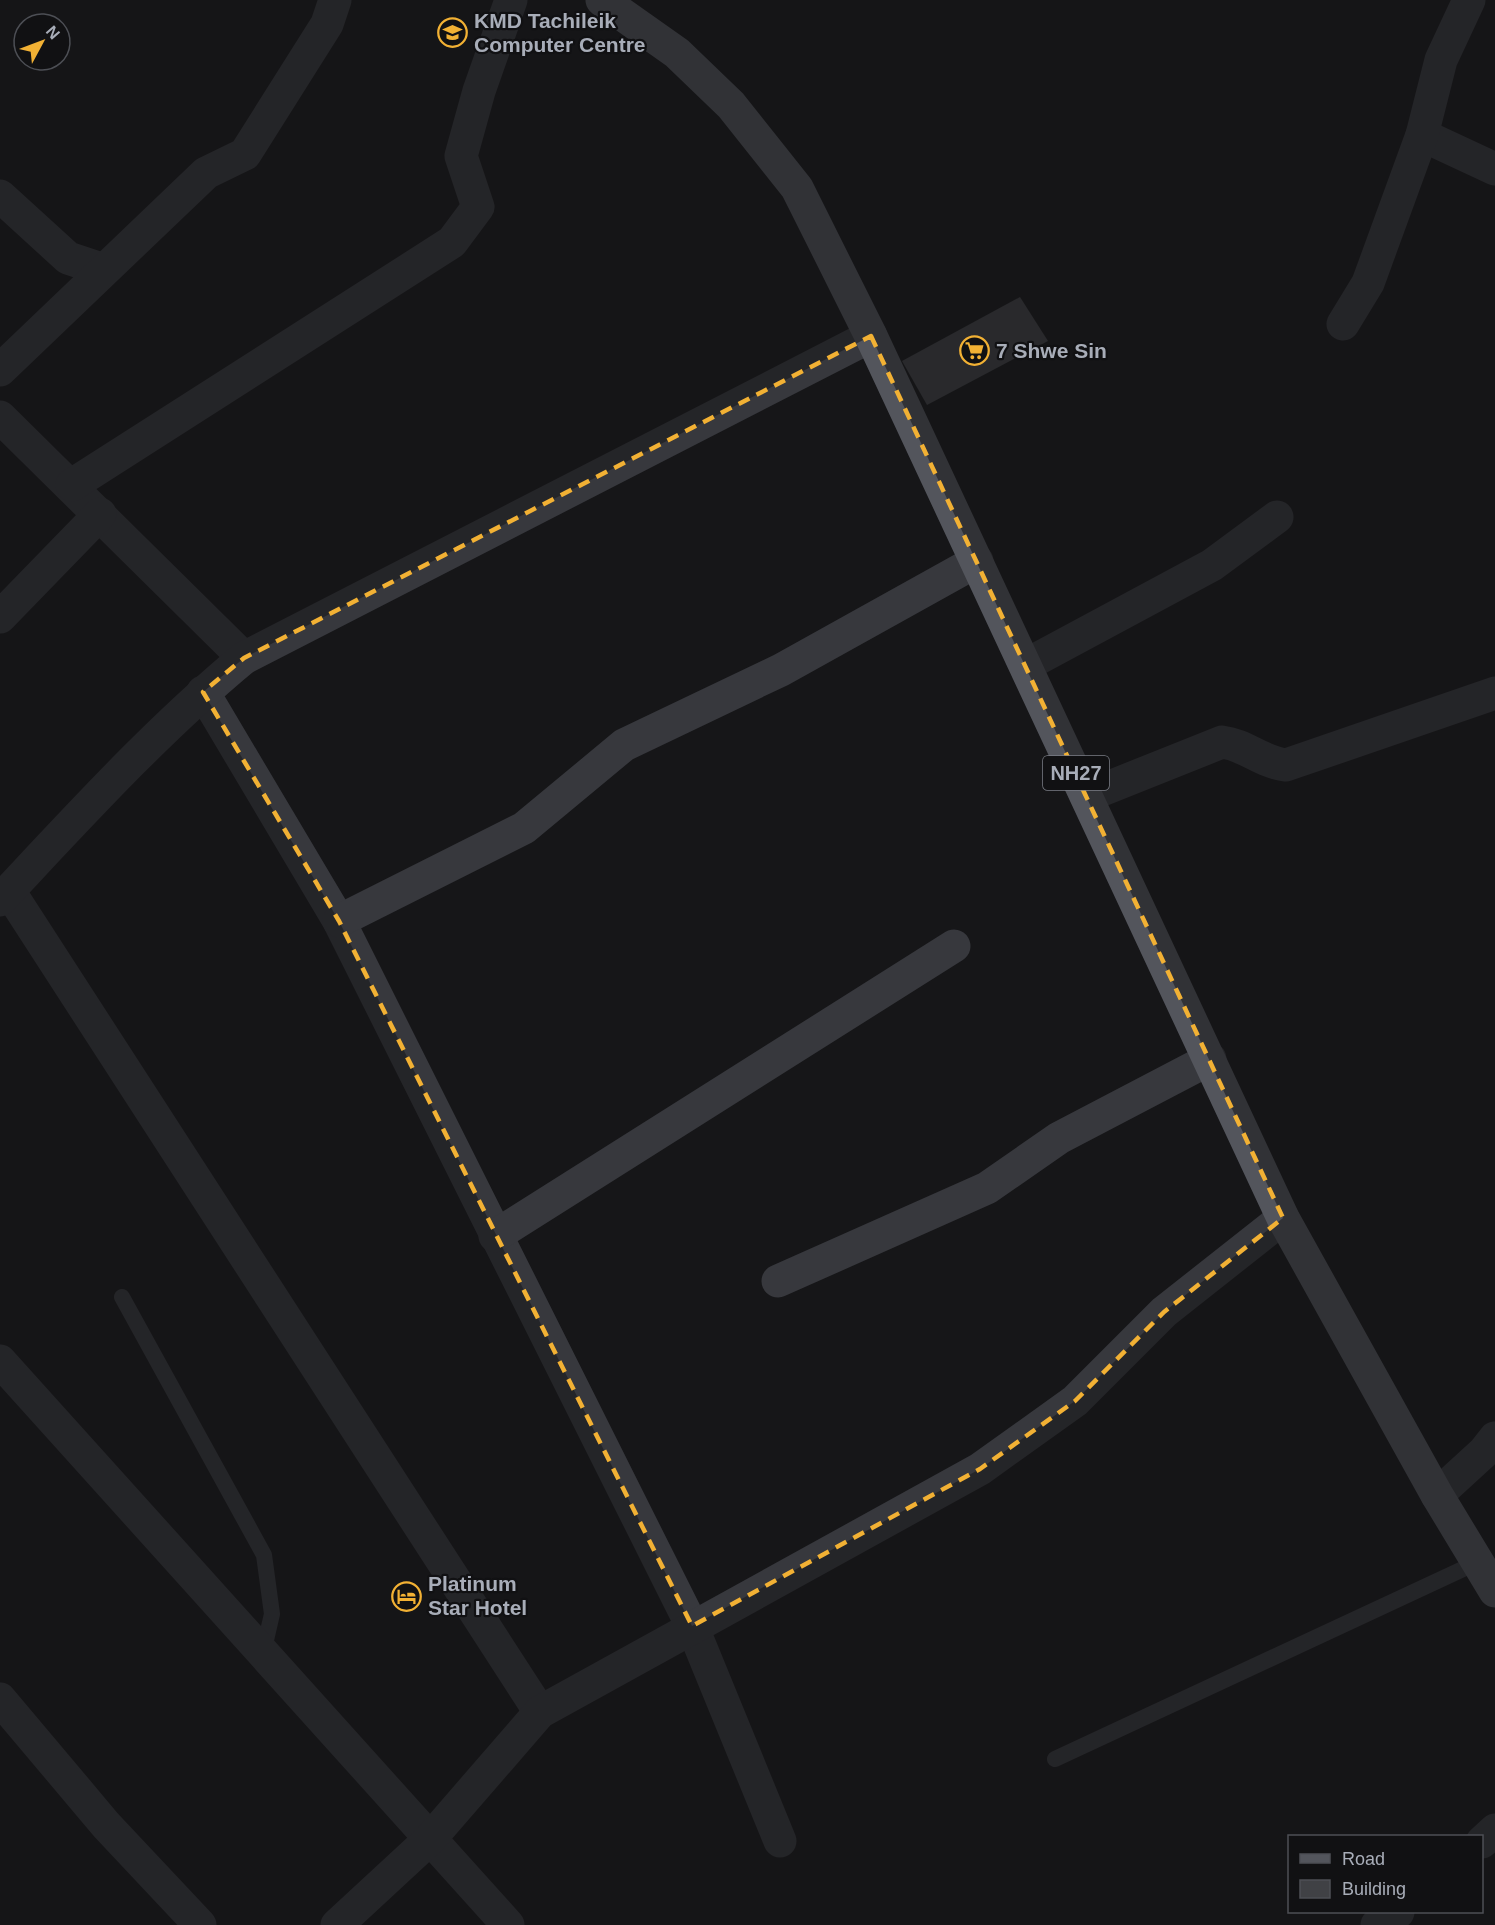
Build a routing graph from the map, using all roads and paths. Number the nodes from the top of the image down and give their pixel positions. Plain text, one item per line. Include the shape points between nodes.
1 (335, 0) edge
2 (511, 0) edge
3 (602, 0) edge
4 (1470, 0) edge
5 (1422, 135) junction
6 (1495, 169) edge
7 (0, 196) edge
8 (104, 270) junction
9 (1343, 324) dead end
10 (872, 336) junction
11 (0, 370) edge
12 (0, 417) edge
13 (72, 485) junction
14 (100, 514) junction
15 (1277, 518) dead end
16 (977, 561) junction
17 (0, 617) edge
18 (244, 658) junction
19 (1026, 665) junction
20 (203, 692) junction
21 (1495, 693) edge
22 (1087, 796) junction
23 (4, 895) edge
24 (339, 921) junction
25 (954, 946) dead end
26 (1210, 1059) junction
27 (1282, 1218) junction
28 (495, 1236) junction
29 (778, 1281) dead end
30 (122, 1297) dead end
31 (0, 1361) edge
32 (1495, 1438) edge
33 (1437, 1495) junction
34 (1478, 1562) junction
35 (1495, 1591) edge
36 (692, 1626) junction
37 (262, 1653) junction
38 (0, 1699) edge
39 (540, 1712) junction
40 (1055, 1759) dead end
41 (1495, 1830) edge
42 (430, 1839) junction
43 (780, 1841) dead end
44 (1483, 1841) edge
45 (1395, 1913) edge
46 (200, 1925) edge
47 (337, 1925) edge
48 (508, 1925) edge
49 (1377, 1925) edge

1 - 8 street via 327,24 245,154 206,173
2 - 13 street via 461,156 478,207 452,242
3 - 10 main road, NH27 via 677,53 731,105 796,189
4 - 5 street via 1441,60
5 - 6 street
5 - 9 street via 1368,283
7 - 8 street via 68,258
8 - 11 street
10 - 16 main road, NH27
10 - 18 street
12 - 13 street
13 - 14 street
14 - 17 street
14 - 18 street
15 - 19 street via 1212,565
16 - 19 main road, NH27
16 - 24 street via 781,670 624,745 524,828
18 - 20 street
19 - 22 main road, NH27
20 - 23 street
20 - 24 street
21 - 22 street via 1286,765 1269,763 1234,743 1222,742
22 - 26 main road, NH27
23 - 39 street
24 - 28 street
25 - 28 street
26 - 27 main road, NH27
26 - 29 street via 1059,1138 987,1188
27 - 33 main road, NH27
27 - 36 street via 1164,1312 1075,1401 980,1469
28 - 36 street
30 - 37 lane via 264,1555 273,1614
31 - 37 street
32 - 33 street
33 - 34 main road, NH27
34 - 35 main road, NH27
34 - 40 lane
36 - 39 street
36 - 43 street
37 - 42 street
38 - 46 street via 106,1826
39 - 42 street
41 - 44 street
42 - 47 street
42 - 48 street
45 - 49 street

